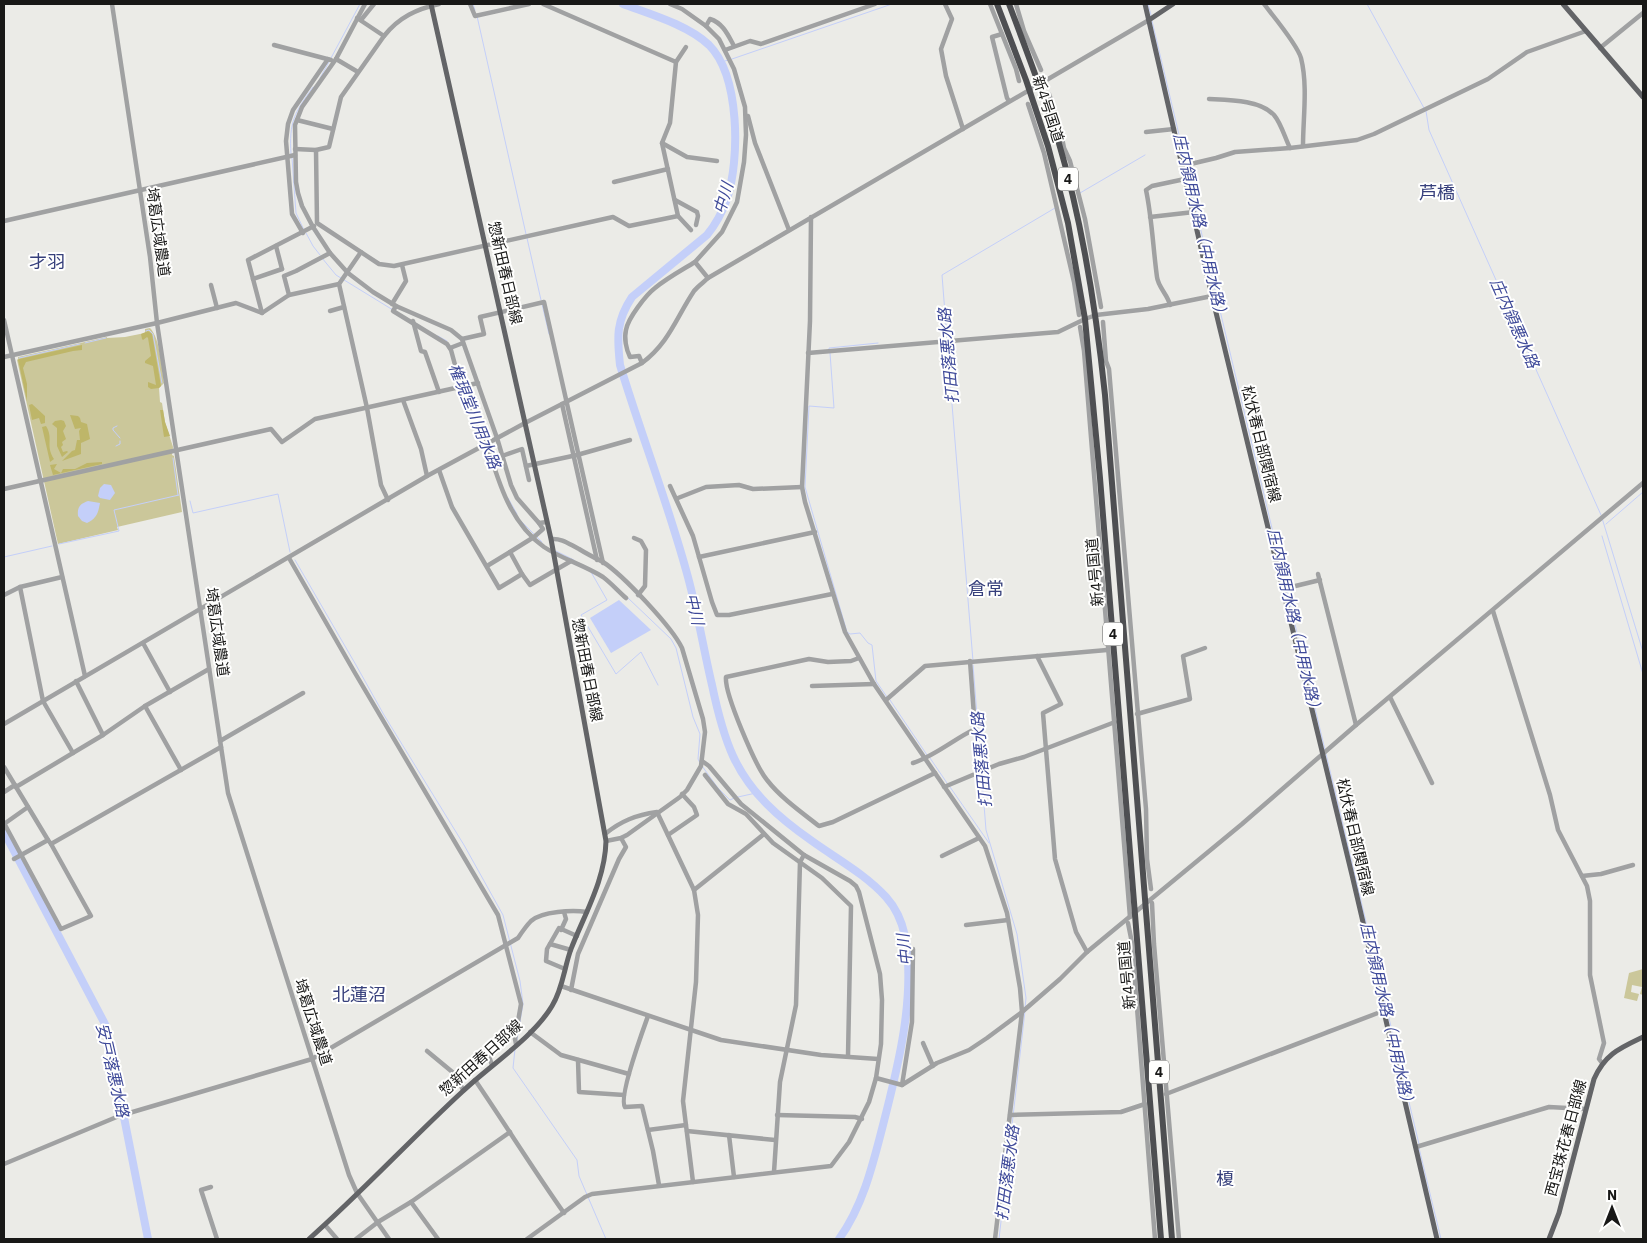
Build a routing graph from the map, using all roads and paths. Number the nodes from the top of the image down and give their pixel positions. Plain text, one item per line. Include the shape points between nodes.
1 (112, 4) edge
2 (365, 4) edge
3 (374, 4) edge
4 (439, 4) edge
5 (470, 4) edge
6 (529, 4) edge
7 (542, 4) edge
8 (670, 4) edge
9 (875, 4) edge
10 (945, 4) edge
11 (990, 4) edge
12 (997, 4) edge
13 (1009, 4) edge
14 (1016, 4) edge
15 (1145, 4) edge
16 (1173, 4) edge
17 (1264, 4) edge
18 (1563, 4) edge
19 (431, 5) edge
20 (1643, 13) edge
21 (359, 19) junction
22 (1149, 20) junction
23 (706, 26) junction
24 (1586, 31) junction
25 (1002, 34) junction
26 (384, 36) junction
27 (1025, 38) junction
28 (274, 45) dead end
29 (686, 46) dead end
30 (734, 46) junction
31 (1600, 48) junction
32 (726, 50) junction
33 (328, 59) junction
34 (335, 60) junction
35 (1016, 61) junction
36 (676, 62) junction
37 (1041, 70) dead end
38 (358, 72) junction
39 (1019, 81) dead end
40 (1039, 84) junction
41 (1029, 90) junction
42 (1049, 94) dead end
43 (1643, 97) edge
44 (1210, 99) dead end
45 (1009, 102) junction
46 (1028, 104) dead end
47 (745, 107) junction
48 (297, 120) junction
49 (288, 124) junction
50 (295, 125) junction
51 (334, 129) junction
52 (963, 129) junction
53 (1174, 129) junction
54 (1146, 132) dead end
55 (1060, 141) junction
56 (662, 143) junction
57 (1303, 146) junction
58 (1045, 147) junction
59 (1290, 148) junction
60 (295, 149) junction
61 (316, 150) junction
62 (295, 156) junction
63 (288, 157) junction
64 (718, 161) dead end
65 (1182, 166) junction
66 (668, 169) junction
67 (1185, 179) junction
68 (614, 182) dead end
69 (139, 190) junction
70 (675, 200) junction
71 (1194, 212) junction
72 (678, 216) junction
73 (1150, 216) junction
74 (812, 217) junction
75 (4, 221) edge
76 (315, 225) junction
77 (696, 225) dead end
78 (691, 230) dead end
79 (789, 230) junction
80 (303, 233) junction
81 (276, 246) junction
82 (486, 246) junction
83 (361, 252) junction
84 (330, 253) junction
85 (695, 262) junction
86 (402, 265) junction
87 (282, 269) junction
88 (348, 273) junction
89 (284, 276) junction
90 (1092, 276) junction
91 (708, 278) junction
92 (252, 279) junction
93 (1077, 281) junction
94 (339, 284) junction
95 (211, 285) dead end
96 (289, 295) junction
97 (1212, 296) junction
98 (394, 305) junction
99 (1170, 305) junction
100 (344, 307) junction
101 (1101, 307) dead end
102 (216, 308) junction
103 (330, 310) dead end
104 (501, 312) junction
105 (262, 313) junction
106 (1078, 315) dead end
107 (1096, 315) junction
108 (416, 316) junction
109 (1085, 319) junction
110 (4, 320) edge
111 (412, 322) junction
112 (1103, 322) dead end
113 (157, 323) junction
114 (1080, 327) dead end
115 (462, 341) junction
116 (450, 348) junction
117 (808, 353) junction
118 (1103, 354) junction
119 (12, 355) junction
120 (4, 356) edge
121 (1087, 356) junction
122 (641, 363) junction
123 (478, 383) junction
124 (460, 387) junction
125 (439, 392) junction
126 (403, 400) junction
127 (564, 403) junction
128 (367, 408) junction
129 (525, 423) junction
130 (497, 438) junction
131 (630, 440) dead end
132 (489, 443) junction
133 (177, 451) junction
134 (579, 454) junction
135 (502, 456) junction
136 (574, 456) junction
137 (535, 464) junction
138 (526, 466) junction
139 (439, 470) junction
140 (427, 476) junction
141 (529, 480) dead end
142 (40, 481) junction
143 (1643, 483) edge
144 (670, 486) dead end
145 (802, 487) junction
146 (4, 489) edge
147 (678, 498) dead end
148 (388, 500) junction
149 (547, 522) junction
150 (539, 523) junction
151 (814, 532) junction
152 (536, 536) junction
153 (634, 538) dead end
154 (551, 539) junction
155 (553, 550) junction
156 (510, 552) junction
157 (699, 557) junction
158 (289, 558) junction
159 (571, 560) junction
160 (597, 560) junction
161 (604, 563) junction
162 (487, 566) junction
163 (556, 570) junction
164 (522, 574) junction
165 (1318, 574) dead end
166 (62, 577) junction
167 (1320, 580) junction
168 (20, 587) junction
169 (1283, 589) junction
170 (832, 594) junction
171 (4, 595) edge
172 (638, 595) junction
173 (626, 598) dead end
174 (201, 609) junction
175 (1493, 610) junction
176 (142, 643) junction
177 (1205, 648) dead end
178 (1108, 650) junction
179 (1037, 656) junction
180 (859, 658) junction
181 (970, 661) junction
182 (209, 669) junction
183 (84, 676) junction
184 (76, 681) junction
185 (874, 684) junction
186 (812, 686) dead end
187 (170, 692) junction
188 (303, 692) dead end
189 (1390, 697) junction
190 (886, 700) junction
191 (43, 701) junction
192 (144, 706) junction
193 (1137, 714) junction
194 (1116, 722) junction
195 (4, 724) edge
196 (1356, 724) junction
197 (103, 735) junction
198 (220, 741) junction
199 (221, 747) junction
200 (1045, 749) junction
201 (73, 753) junction
202 (1323, 755) junction
203 (925, 759) junction
204 (702, 762) junction
205 (913, 763) dead end
206 (4, 767) edge
207 (181, 770) junction
208 (935, 773) junction
209 (705, 775) dead end
210 (1432, 783) dead end
211 (15, 786) junction
212 (944, 787) junction
213 (4, 792) edge
214 (682, 794) junction
215 (28, 807) junction
216 (657, 812) junction
217 (4, 823) edge
218 (605, 834) junction
219 (764, 834) junction
220 (668, 835) junction
221 (621, 838) junction
222 (979, 838) junction
223 (606, 841) junction
224 (49, 842) junction
225 (21, 855) junction
226 (804, 855) junction
227 (942, 856) dead end
228 (14, 859) dead end
229 (800, 862) junction
230 (1145, 864) junction
231 (1633, 866) dead end
232 (1582, 876) junction
233 (1151, 889) dead end
234 (694, 890) junction
235 (1149, 904) junction
236 (564, 912) junction
237 (587, 912) junction
238 (1132, 915) junction
239 (1008, 920) junction
240 (1128, 923) dead end
241 (966, 925) dead end
242 (561, 930) junction
243 (577, 936) junction
244 (506, 944) junction
245 (550, 944) junction
246 (913, 949) dead end
247 (1135, 949) junction
248 (571, 950) junction
249 (1087, 952) junction
250 (565, 969) junction
251 (561, 986) junction
252 (571, 990) junction
253 (1022, 1012) junction
254 (1383, 1012) junction
255 (648, 1016) junction
256 (691, 1030) junction
257 (530, 1032) junction
258 (1643, 1037) edge
259 (923, 1042) dead end
260 (517, 1043) junction
261 (496, 1044) dead end
262 (786, 1050) junction
263 (428, 1051) dead end
264 (848, 1056) junction
265 (312, 1059) junction
266 (878, 1059) junction
267 (578, 1060) junction
268 (1602, 1063) junction
269 (492, 1065) junction
270 (933, 1066) junction
271 (629, 1074) junction
272 (876, 1078) junction
273 (475, 1080) junction
274 (902, 1085) junction
275 (463, 1090) junction
276 (624, 1095) junction
277 (1164, 1095) junction
278 (1147, 1103) junction
279 (1585, 1109) junction
280 (777, 1115) junction
281 (1010, 1115) junction
282 (862, 1119) junction
283 (686, 1125) junction
284 (648, 1130) junction
285 (687, 1131) junction
286 (510, 1132) junction
287 (729, 1135) junction
288 (775, 1140) junction
289 (1416, 1147) junction
290 (4, 1164) edge
291 (774, 1172) junction
292 (734, 1177) junction
293 (693, 1182) junction
294 (659, 1185) junction
295 (211, 1187) dead end
296 (357, 1192) junction
297 (411, 1202) junction
298 (564, 1213) junction
299 (378, 1222) junction
300 (324, 1225) junction
301 (217, 1239) edge
302 (309, 1239) edge
303 (337, 1239) edge
304 (356, 1239) edge
305 (389, 1239) edge
306 (438, 1239) edge
307 (527, 1239) edge
308 (995, 1239) edge
309 (1154, 1239) edge
310 (1161, 1239) edge
311 (1172, 1239) edge
312 (1179, 1239) edge
313 (1437, 1239) edge
314 (1549, 1239) edge

1 - 69 street, 埼葛広域農道
2 - 21 street
3 - 21 street
4 - 19 street
5 - 6 street via 475,16
7 - 36 street
8 - 23 street
9 - 30 street via 761,44 750,41
10 - 52 street via 952,19 941,49
11 - 25 street
12 - 35 highway, 新4号国道 / 4
13 - 27 highway, 新4号国道 / 4
14 - 27 street
15 - 22 main road, 松伏春日部関宿線
16 - 22 main road
17 - 57 street via 1300,56 1304,92
18 - 24 main road
19 - 26 street via 407,14
19 - 82 main road, 惣新田春日部線
20 - 31 street
21 - 26 street
21 - 34 street
22 - 40 street
22 - 53 main road, 松伏春日部関宿線
23 - 30 street via 710,19 716,21
23 - 32 street
24 - 31 main road
24 - 57 street via 1528,52 1488,79 1374,134 1357,140
25 - 35 street
25 - 45 street via 992,38
26 - 38 street
27 - 37 street
27 - 40 highway, 新4号国道 / 4
28 - 33 street
29 - 36 street
30 - 32 street
31 - 43 main road
32 - 47 street
33 - 34 street
33 - 49 street via 293,110
34 - 38 street
34 - 48 street via 302,107
35 - 39 street
35 - 41 highway, 新4号国道 / 4
36 - 56 street via 670,123
38 - 51 street via 341,97
40 - 41 street
40 - 55 highway, 新4号国道 / 4
41 - 45 street
41 - 58 highway, 新4号国道 / 4
42 - 55 street via 1059,123
44 - 59 street via 1259,106 1274,116
45 - 52 street
46 - 58 street
47 - 79 street
47 - 85 street via 744,162 737,202 722,232
48 - 50 street
48 - 51 street
49 - 50 street
49 - 63 street
50 - 60 street
51 - 61 street via 329,146
52 - 74 street
53 - 54 street
53 - 65 main road, 松伏春日部関宿線
55 - 90 highway, 新4号国道 / 4
56 - 64 street via 688,157
56 - 66 street
57 - 59 street
58 - 93 highway, 新4号国道 / 4 via 1068,222
59 - 65 street via 1235,152
60 - 61 street
60 - 62 street
61 - 76 street
62 - 63 street
62 - 76 street via 298,193 302,206
63 - 69 street
63 - 80 street via 292,214
65 - 67 main road, 松伏春日部関宿線
66 - 68 street
66 - 70 street
67 - 71 main road, 松伏春日部関宿線
67 - 73 street via 1146,190
69 - 75 street
69 - 113 street, 埼葛広域農道
70 - 72 street
70 - 77 street via 697,212
71 - 73 street
71 - 97 main road, 松伏春日部関宿線
72 - 78 street
72 - 82 street via 629,226 612,217
73 - 99 street via 1157,280
74 - 79 street
74 - 117 street
76 - 80 street
76 - 83 street
76 - 84 street
79 - 91 street
80 - 81 street
81 - 87 street
81 - 92 street via 248,260
82 - 86 street
82 - 104 main road, 惣新田春日部線
83 - 86 street via 379,264
83 - 88 street
84 - 88 street
84 - 89 street
85 - 91 street
85 - 122 street via 656,287 628,325 628,352 630,357 639,356
86 - 98 street via 406,281
87 - 89 street
87 - 92 street
88 - 94 street
88 - 98 street
89 - 96 street
90 - 101 street
90 - 107 highway, 新4号国道 / 4
91 - 122 street via 695,290 656,353
92 - 105 street
93 - 106 street
93 - 109 highway, 新4号国道 / 4
94 - 96 street
94 - 100 street
95 - 102 street
96 - 105 street
97 - 99 street
97 - 169 main road, 松伏春日部関宿線
98 - 108 street
98 - 111 street via 393,311
99 - 107 street
100 - 103 street
100 - 128 street
102 - 105 street via 236,304
102 - 113 street
104 - 115 street via 480,317 484,334
104 - 127 street via 544,302
104 - 129 main road, 惣新田春日部線
107 - 109 street
107 - 118 highway, 新4号国道 / 4
108 - 111 street
108 - 115 street via 451,330
109 - 117 street via 1058,332
109 - 121 highway, 新4号国道 / 4
110 - 119 street
111 - 116 street
111 - 125 street
112 - 118 street
113 - 119 street
113 - 133 street, 埼葛広域農道
114 - 121 street
115 - 116 street
115 - 123 street
116 - 124 street
117 - 145 street
118 - 193 street via 1109,370
118 - 230 highway, 新4号国道 / 4
119 - 120 street
119 - 142 street
121 - 178 street
121 - 194 highway, 新4号国道 / 4
122 - 127 street
123 - 124 street
123 - 130 street
124 - 125 street
124 - 132 street
125 - 126 street
126 - 128 street
126 - 140 street
127 - 129 street
127 - 134 street
127 - 136 street
128 - 133 street via 315,419 282,442 271,429
128 - 148 street via 381,485
129 - 130 street
129 - 137 main road, 惣新田春日部線
130 - 132 street
130 - 135 street
131 - 134 street
132 - 139 street
132 - 152 street via 502,489 512,509 521,523
133 - 142 street
133 - 174 street, 埼葛広域農道
134 - 136 street
134 - 161 street
135 - 138 street via 522,449
135 - 150 street via 506,475 517,498
136 - 137 street
136 - 160 street
137 - 138 street
137 - 149 main road, 惣新田春日部線
138 - 141 street
139 - 140 street
139 - 162 street via 452,507
140 - 148 street
142 - 146 street
142 - 166 street
143 - 175 street
144 - 157 street
145 - 147 street via 753,489 739,485 706,486
145 - 151 street
148 - 158 street
149 - 150 street
149 - 154 main road, 惣新田春日部線
150 - 152 street via 543,529
151 - 157 street
151 - 170 street
152 - 155 street via 542,546
152 - 156 street
153 - 172 street via 641,541 646,550 645,586
154 - 155 main road, 惣新田春日部線
154 - 160 street via 559,538
155 - 159 street
155 - 163 main road, 惣新田春日部線
156 - 162 street
156 - 164 street
157 - 170 street via 717,615
158 - 174 street
158 - 244 street via 498,915
159 - 163 street
159 - 173 street via 604,578
160 - 161 street
161 - 172 street
162 - 164 street via 499,588
163 - 164 street via 530,585
163 - 218 main road, 惣新田春日部線
165 - 167 street
166 - 168 street
166 - 183 street
167 - 169 street
167 - 196 street
168 - 171 street
168 - 191 street
169 - 202 main road, 松伏春日部関宿線
170 - 180 street via 845,632
172 - 204 street via 677,638 682,648 703,719
174 - 176 street
174 - 182 street, 埼葛広域農道
175 - 189 street
175 - 232 street via 1548,787 1558,830
176 - 183 street
176 - 187 street
177 - 193 street via 1183,656 1190,699
178 - 179 street
178 - 194 street
179 - 181 street
179 - 200 street via 1061,704 1043,713
180 - 185 street
180 - 208 street via 828,662 809,659 726,677 733,707 766,780 819,826
181 - 190 street via 925,666
181 - 203 street via 975,729
182 - 187 street
182 - 198 street, 埼葛広域農道
183 - 184 street
184 - 191 street
184 - 197 street
185 - 186 street
185 - 190 street
187 - 192 street
188 - 198 street
189 - 196 street
189 - 210 street
190 - 203 street
191 - 195 street
191 - 201 street
192 - 197 street
192 - 207 street
193 - 230 street via 1146,809
194 - 200 street
194 - 238 highway, 新4号国道 / 4
196 - 202 street
197 - 201 street
198 - 199 street, 埼葛広域農道
199 - 207 street
199 - 265 street, 埼葛広域農道 via 228,793
200 - 212 street
200 - 249 street via 1055,860 1074,926
201 - 211 street
202 - 235 street
202 - 254 main road, 松伏春日部関宿線
203 - 205 street
203 - 208 street
204 - 214 street via 696,777
204 - 226 street via 742,804
206 - 211 street
207 - 224 street
208 - 212 street
209 - 219 street via 728,804 746,814
211 - 213 street
211 - 215 street
212 - 222 street
214 - 216 street
214 - 220 street via 697,815
215 - 217 street
215 - 224 street
216 - 218 street via 635,816
216 - 220 street
216 - 221 street
217 - 225 street
218 - 223 main road, 惣新田春日部線
219 - 229 street
219 - 234 street
220 - 234 street
221 - 223 street
221 - 252 street via 626,847 583,939
222 - 227 street
222 - 239 street via 985,846
223 - 237 main road, 惣新田春日部線 via 599,882
224 - 225 street
224 - 225 street via 91,916 61,929
225 - 228 street
226 - 229 street
226 - 266 street via 850,881 859,892 881,987
229 - 262 street via 796,1005
229 - 264 street via 851,906
230 - 233 street
230 - 235 highway, 新4号国道 / 4
231 - 232 street
232 - 268 street via 1590,901 1590,976 1604,1043 1599,1058
234 - 256 street via 698,917
235 - 238 street
235 - 277 highway, 新4号国道 / 4
236 - 237 street
236 - 242 street via 566,919
236 - 244 street via 532,920 518,938
237 - 243 main road, 惣新田春日部線
238 - 247 highway, 新4号国道 / 4
238 - 249 street
239 - 241 street
239 - 253 street
240 - 247 street
242 - 243 street
242 - 245 street via 558,928
243 - 248 main road, 惣新田春日部線
244 - 260 street via 521,1004
244 - 265 street
245 - 248 street
245 - 250 street via 546,961
246 - 274 street via 912,1022
247 - 278 highway, 新4号国道 / 4
248 - 250 main road, 惣新田春日部線
249 - 253 street
250 - 251 main road, 惣新田春日部線
251 - 252 street
251 - 257 main road, 惣新田春日部線 via 553,1005
252 - 255 street
253 - 270 street via 969,1050
253 - 281 street
254 - 277 street
254 - 289 main road, 松伏春日部関宿線
255 - 256 street
255 - 271 street
256 - 262 street via 721,1040
256 - 283 street via 683,1102
257 - 260 main road, 惣新田春日部線
257 - 267 street via 561,1055
258 - 268 main road, 西宝珠花春日部線 via 1619,1049
259 - 270 street
260 - 269 main road, 惣新田春日部線
261 - 269 street via 486,1048
262 - 264 street
262 - 280 street
263 - 275 street via 456,1075
264 - 266 street
265 - 290 street via 119,1116
265 - 296 street, 埼葛広域農道
266 - 272 street
267 - 271 street
267 - 276 street via 579,1092
268 - 279 main road, 西宝珠花春日部線
269 - 273 main road, 惣新田春日部線
270 - 274 street
271 - 276 street
272 - 274 street
272 - 282 street
273 - 275 main road, 惣新田春日部線
273 - 286 street
275 - 296 main road, 惣新田春日部線
276 - 284 street via 625,1107 642,1106
277 - 311 highway, 新4号国道 / 4
277 - 312 street
278 - 281 street via 1121,1112
278 - 309 street
278 - 310 highway, 新4号国道 / 4
279 - 289 street via 1549,1107
279 - 314 main road, 西宝珠花春日部線 via 1559,1213
280 - 282 street
280 - 288 street
281 - 308 street
282 - 291 street via 831,1166
283 - 284 street
283 - 285 street
284 - 294 street
285 - 287 street
285 - 293 street
286 - 297 street
286 - 298 street
287 - 288 street
287 - 292 street
288 - 291 street
289 - 313 main road, 松伏春日部関宿線
291 - 292 street
292 - 293 street
293 - 294 street
294 - 298 street via 587,1196
295 - 301 street via 201,1190
296 - 299 street, 埼葛広域農道
296 - 300 main road, 惣新田春日部線
297 - 299 street
297 - 306 street
298 - 307 street
299 - 304 street
299 - 305 street, 埼葛広域農道
300 - 302 main road, 惣新田春日部線
300 - 303 street

